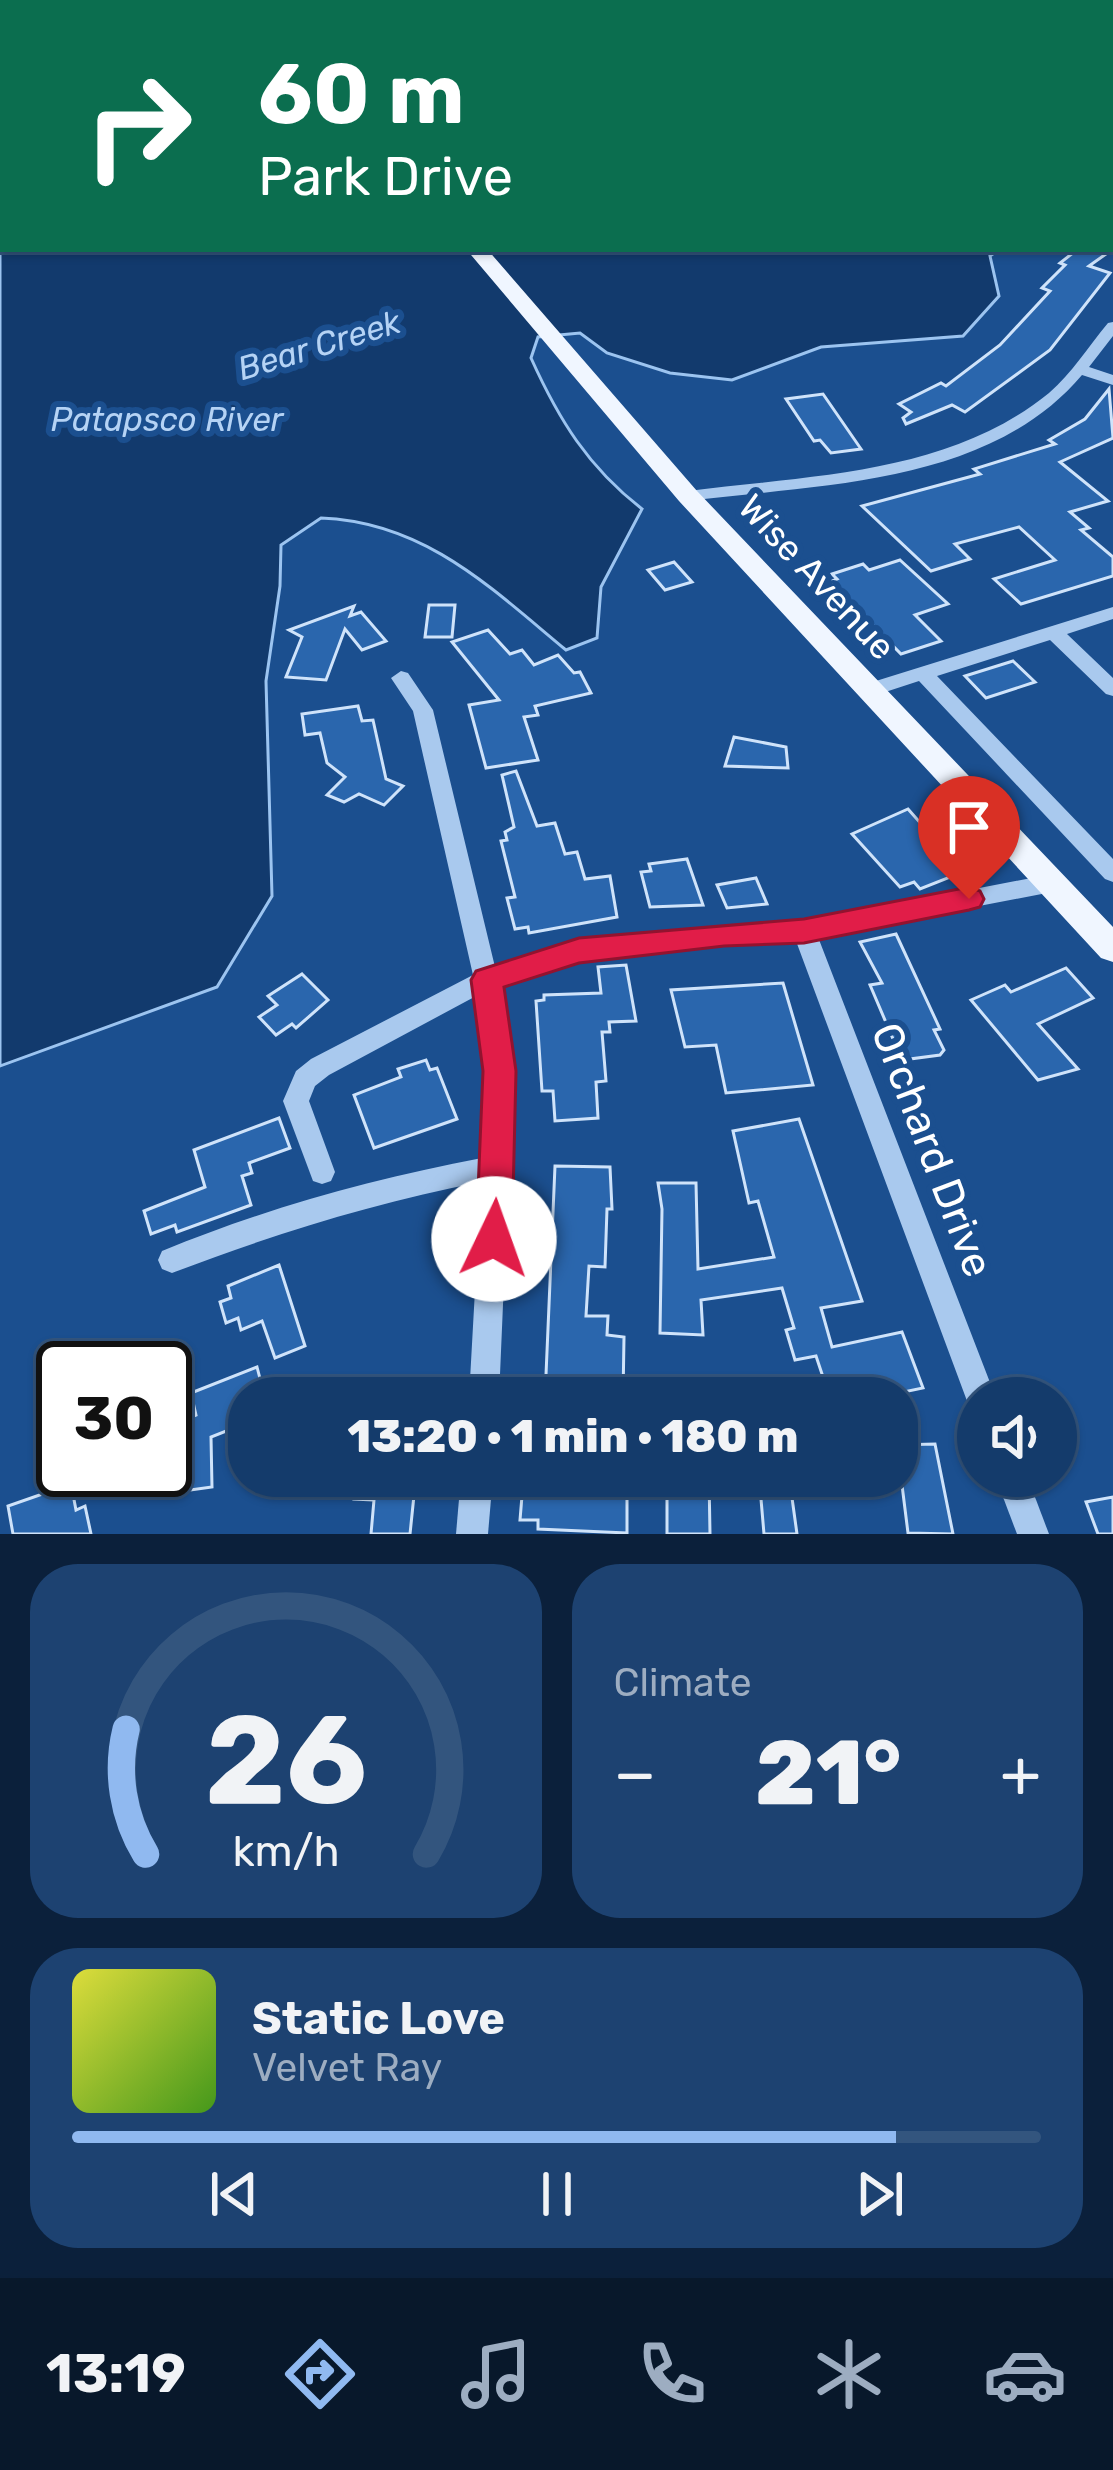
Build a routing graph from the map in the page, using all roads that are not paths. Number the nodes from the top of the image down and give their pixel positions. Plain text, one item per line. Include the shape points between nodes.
1 (479, 252) edge
2 (1113, 326) edge
3 (1078, 369) junction
4 (1113, 380) edge
5 (688, 496) junction
6 (1113, 613) edge
7 (1053, 632) junction
8 (923, 673) junction
9 (401, 678) dead end
10 (1113, 689) edge
11 (870, 690) junction
12 (1113, 873) edge
13 (1052, 883) junction
14 (804, 931) junction
15 (1113, 949) edge
16 (487, 980) junction
17 (497, 1167) junction
18 (322, 1172) dead end
19 (172, 1260) dead end
20 (485, 1377) edge
21 (973, 1377) edge
22 (475, 1497) edge
23 (1019, 1497) edge
24 (472, 1534) edge
25 (1033, 1534) edge

1 - 5 main road, Wise Avenue
2 - 3 street
3 - 4 street
3 - 5 street via 1026,417 948,454 888,471
5 - 11 main road, Wise Avenue
6 - 7 street
7 - 8 street
7 - 10 street
8 - 11 street
8 - 12 street
9 - 16 street via 423,710
11 - 13 main road, Wise Avenue
13 - 14 street
13 - 15 main road, Wise Avenue
14 - 16 street via 579,950
14 - 21 street, Orchard Drive
16 - 17 street via 500,1071
16 - 18 street via 305,1079 296,1101
17 - 19 street via 260,1222
17 - 20 street
22 - 24 street
23 - 25 street

